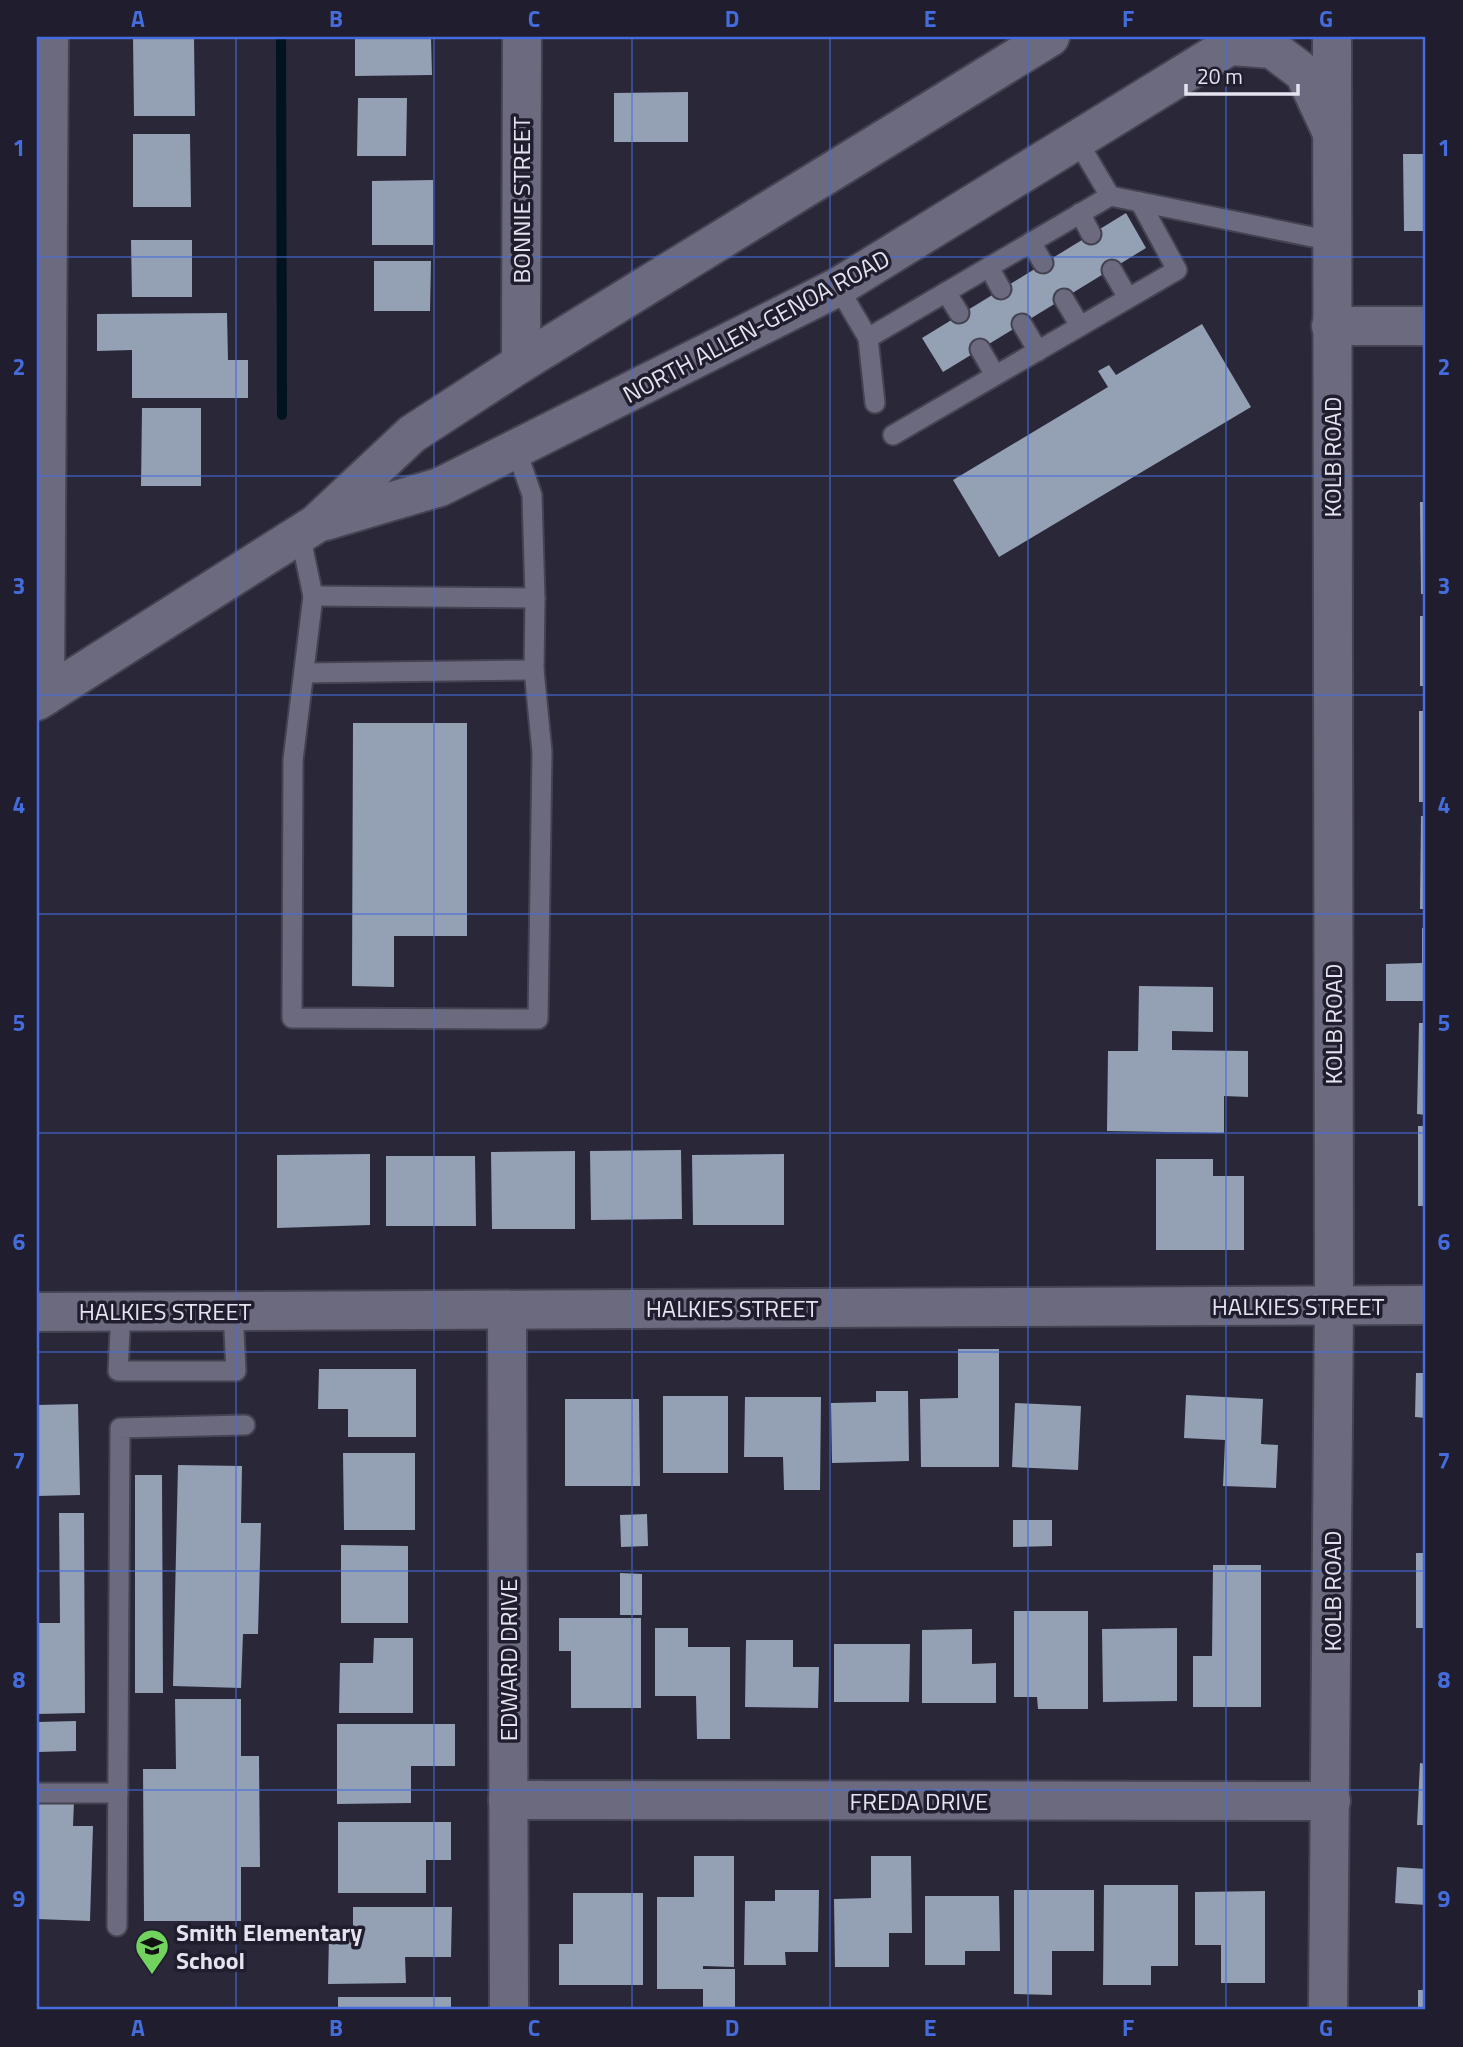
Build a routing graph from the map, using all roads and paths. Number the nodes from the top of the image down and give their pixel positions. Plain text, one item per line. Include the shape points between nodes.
1 (49, 37) edge
2 (522, 37) edge
3 (1050, 37) edge
4 (1332, 37) edge
5 (1238, 41) edge
6 (1332, 133) junction
7 (1077, 140) junction
8 (1110, 196) junction
9 (1140, 202) junction
10 (1080, 213) junction
11 (1091, 234) dead end
12 (1332, 241) junction
13 (1031, 242) junction
14 (1043, 263) dead end
15 (989, 267) junction
16 (1112, 270) dead end
17 (838, 287) junction
18 (1001, 289) dead end
19 (946, 292) junction
20 (1128, 298) junction
21 (1064, 299) dead end
22 (959, 313) dead end
23 (1022, 324) dead end
24 (1080, 326) junction
25 (1331, 326) junction
26 (1426, 327) edge
27 (868, 338) junction
28 (980, 349) dead end
29 (1038, 351) junction
30 (521, 363) junction
31 (995, 375) junction
32 (875, 403) dead end
33 (893, 435) dead end
34 (516, 449) junction
35 (308, 529) junction
36 (313, 596) junction
37 (535, 598) junction
38 (534, 670) junction
39 (304, 673) junction
40 (41, 699) edge
41 (1426, 1305) edge
42 (1334, 1306) junction
43 (507, 1310) junction
44 (37, 1311) edge
45 (121, 1311) junction
46 (233, 1311) junction
47 (245, 1425) dead end
48 (37, 1793) edge
49 (118, 1793) junction
50 (508, 1800) junction
51 (1331, 1801) junction
52 (117, 1926) dead end
53 (509, 2010) edge
54 (1328, 2010) edge

1 - 40 street
2 - 30 street, BONNIE STREET
3 - 30 street, NORTH ALLEN-GENOA ROAD
4 - 6 street, KOLB ROAD
5 - 6 street via 1272,49 1304,73
5 - 7 street, NORTH ALLEN-GENOA ROAD
6 - 12 street, KOLB ROAD
7 - 8 lane
7 - 17 street, NORTH ALLEN-GENOA ROAD
8 - 9 lane
8 - 10 lane
9 - 12 lane
9 - 20 lane via 1177,270
10 - 11 lane
10 - 13 lane
12 - 25 street, KOLB ROAD
13 - 14 lane
13 - 15 lane
15 - 18 lane
15 - 19 lane
16 - 20 lane
17 - 27 lane
17 - 34 street, NORTH ALLEN-GENOA ROAD
19 - 22 lane
19 - 27 lane
20 - 24 lane
21 - 24 lane
23 - 29 lane
24 - 29 lane
25 - 26 street
25 - 42 street, KOLB ROAD
27 - 32 lane
28 - 31 lane
29 - 31 lane
30 - 35 street, NORTH ALLEN-GENOA ROAD via 412,434
31 - 33 lane
34 - 35 street, NORTH ALLEN-GENOA ROAD via 440,487
34 - 37 lane via 533,495
35 - 36 lane
35 - 40 street, NORTH ALLEN-GENOA ROAD
36 - 37 lane
36 - 39 lane
37 - 38 lane
38 - 39 lane
38 - 39 lane via 542,752 538,1019 292,1018 293,760
41 - 42 street, HALKIES STREET
42 - 43 street, HALKIES STREET
42 - 51 street, KOLB ROAD
43 - 46 street, HALKIES STREET
43 - 50 street, EDWARD DRIVE
44 - 45 street, HALKIES STREET
45 - 46 street, HALKIES STREET
45 - 46 lane via 118,1371 236,1371
47 - 49 lane via 120,1429
48 - 49 lane
49 - 52 lane
50 - 51 street, FREDA DRIVE
50 - 53 street, EDWARD DRIVE
51 - 54 street, KOLB ROAD

